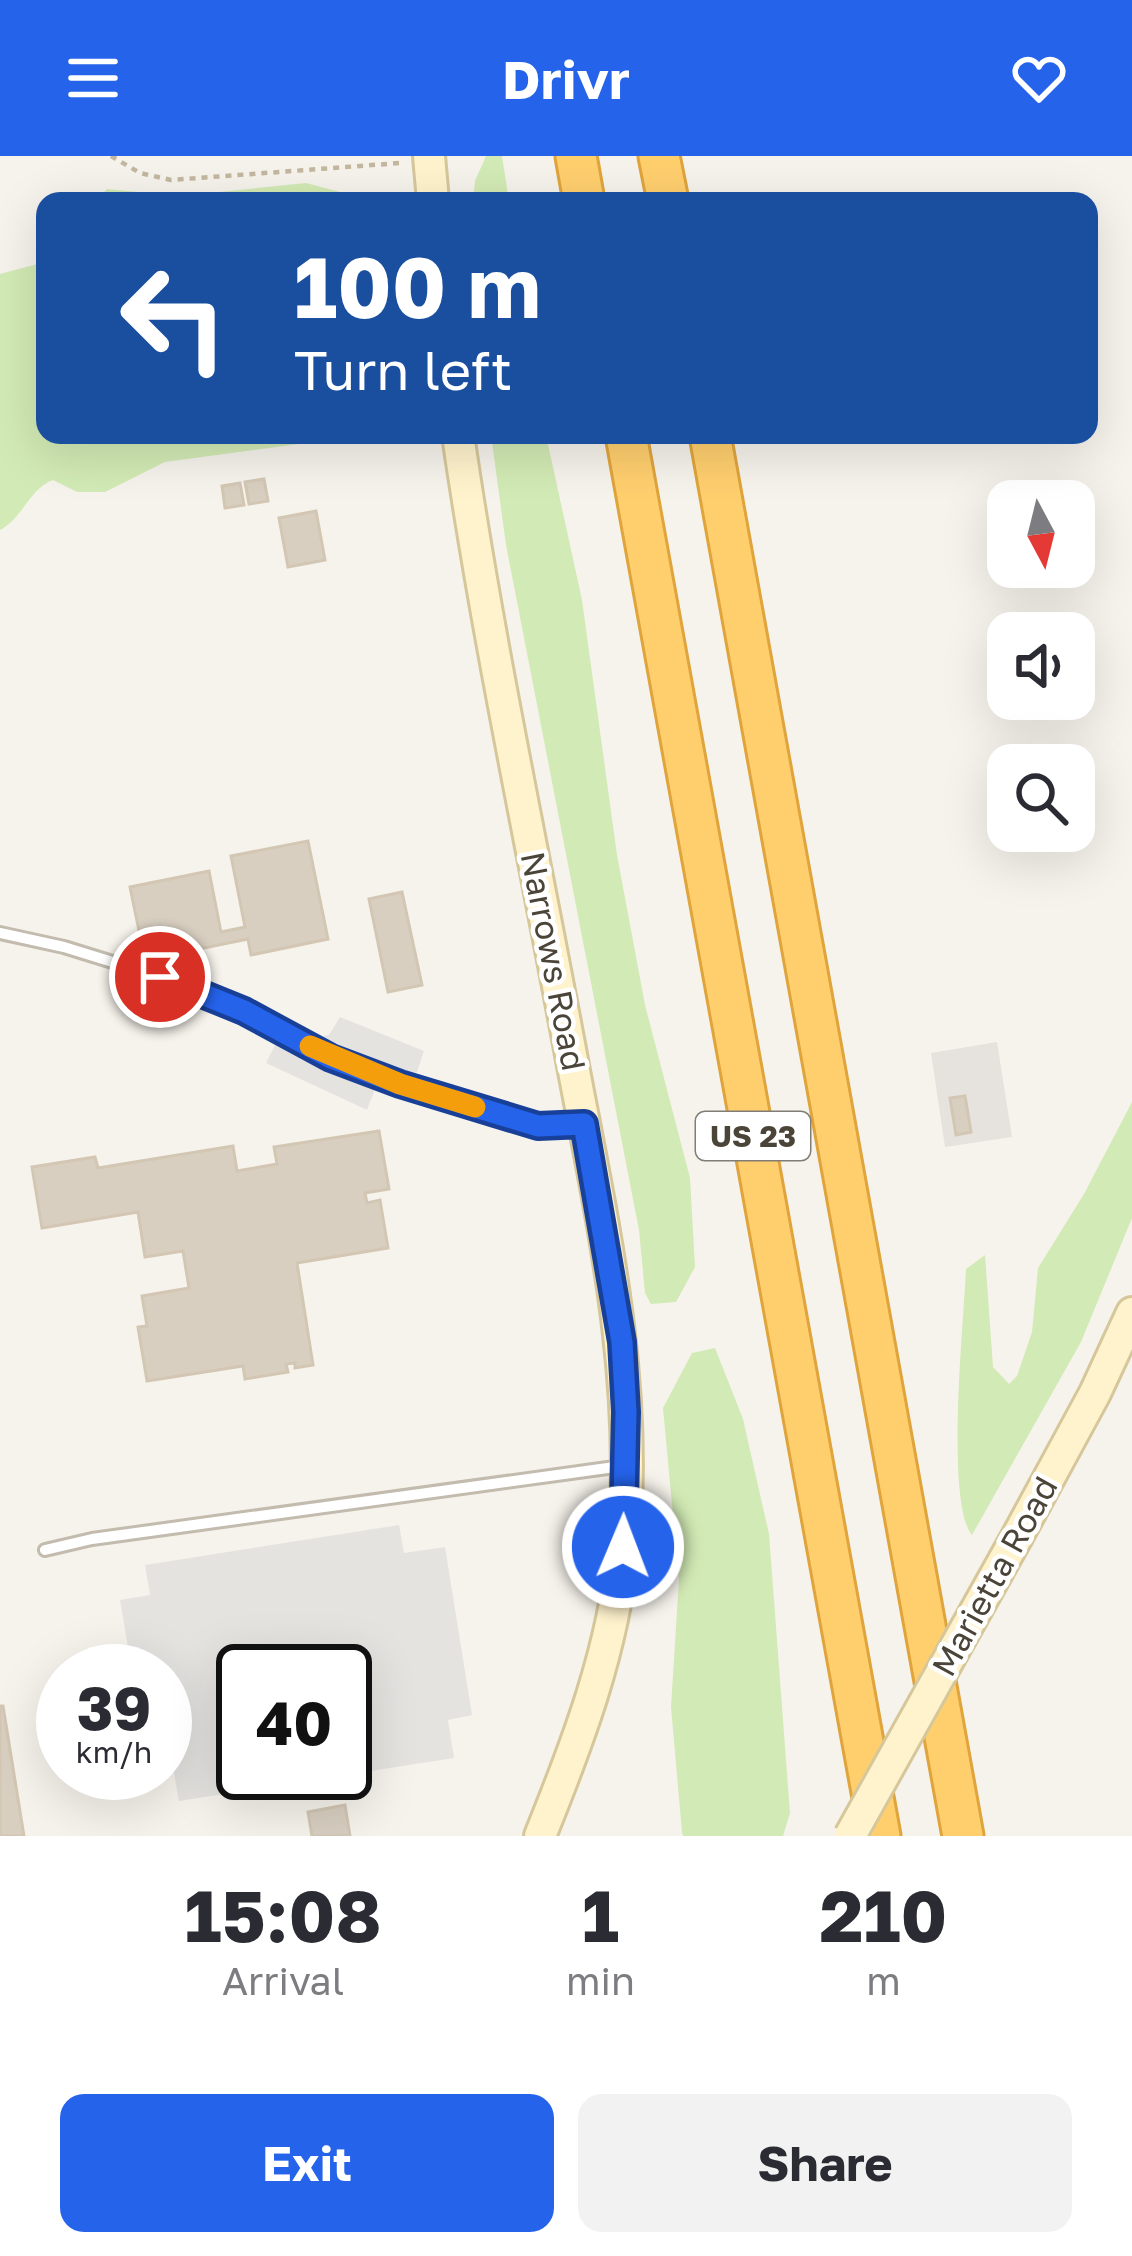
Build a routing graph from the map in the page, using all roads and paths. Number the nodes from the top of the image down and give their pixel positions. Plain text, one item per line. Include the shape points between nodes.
1 (111, 156) edge
2 (576, 156) edge
3 (659, 156) edge
4 (429, 158) edge
5 (432, 192) edge
6 (582, 192) edge
7 (666, 192) edge
8 (460, 444) edge
9 (628, 444) edge
10 (712, 444) edge
11 (0, 933) edge
12 (584, 1124) junction
13 (1132, 1312) edge
14 (625, 1466) junction
15 (45, 1550) dead end
16 (540, 1836) edge
17 (850, 1836) edge
18 (880, 1836) edge
19 (963, 1836) edge

1 - 4 path via 171,180
2 - 6 highway
3 - 7 highway
4 - 5 street
8 - 12 street, Narrows Road
9 - 18 highway, US 23
10 - 19 highway, US 23
11 - 12 lane via 160,977 400,1084 538,1126
12 - 14 street, Narrows Road via 622,1342
13 - 17 street, Marietta Road, bridge
14 - 15 lane
14 - 16 street, Narrows Road via 611,1629

